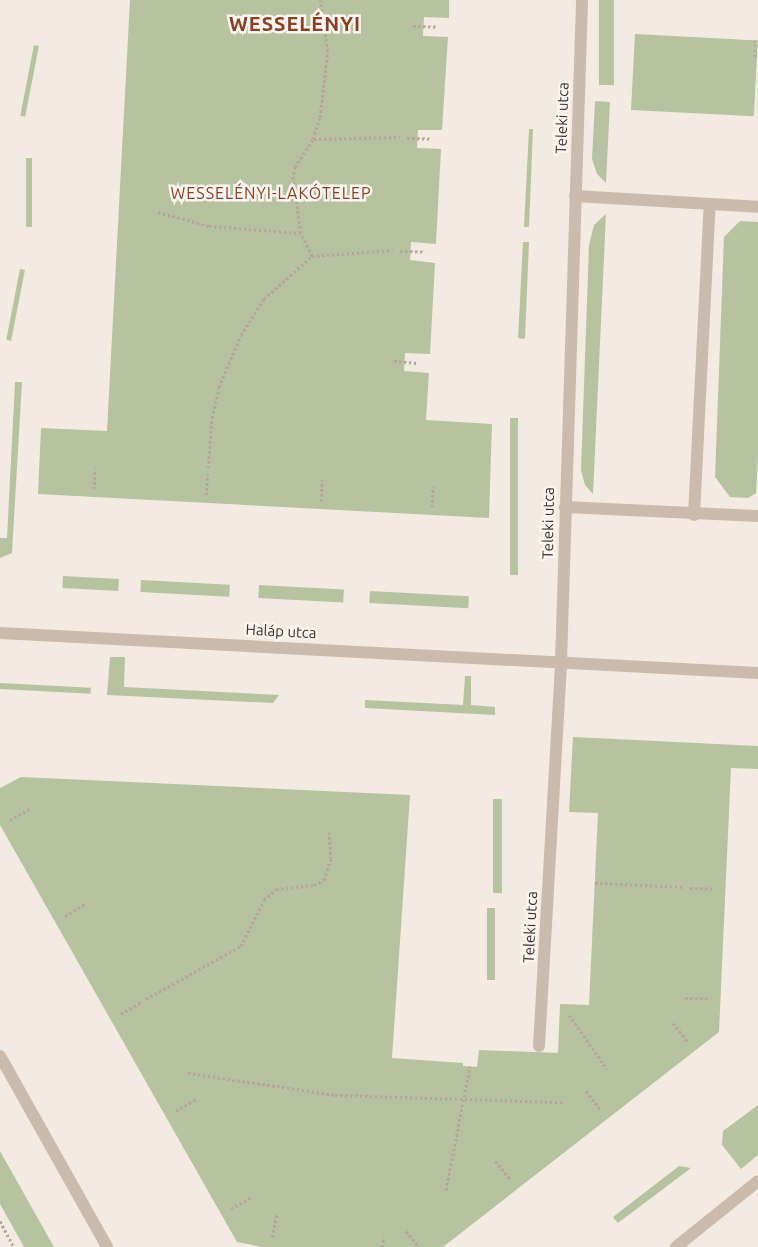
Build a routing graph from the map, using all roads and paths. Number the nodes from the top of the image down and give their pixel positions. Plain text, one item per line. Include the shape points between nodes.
1 (320, 0) edge
2 (582, 0) edge
3 (413, 26) dead end
4 (436, 27) dead end
5 (755, 40) dead end
6 (755, 57) dead end
7 (400, 137) dead end
8 (407, 138) dead end
9 (314, 139) junction
10 (430, 139) dead end
11 (575, 196) junction
12 (710, 204) junction
13 (758, 207) edge
14 (158, 212) dead end
15 (301, 233) junction
16 (393, 250) dead end
17 (400, 251) dead end
18 (424, 252) dead end
19 (312, 256) junction
20 (394, 361) dead end
21 (418, 363) dead end
22 (95, 468) dead end
23 (208, 468) dead end
24 (208, 474) dead end
25 (322, 480) dead end
26 (433, 486) dead end
27 (94, 489) dead end
28 (206, 495) dead end
29 (321, 501) dead end
30 (432, 507) dead end
31 (565, 507) junction
32 (694, 515) junction
33 (758, 516) edge
34 (0, 633) edge
35 (561, 662) junction
36 (758, 673) edge
37 (31, 808) dead end
38 (10, 820) dead end
39 (329, 832) dead end
40 (595, 883) dead end
41 (683, 887) dead end
42 (690, 888) dead end
43 (714, 889) dead end
44 (85, 904) dead end
45 (64, 916) dead end
46 (685, 998) dead end
47 (146, 999) dead end
48 (708, 999) dead end
49 (141, 1002) dead end
50 (567, 1012) dead end
51 (120, 1014) dead end
52 (674, 1023) dead end
53 (688, 1042) dead end
54 (539, 1046) dead end
55 (0, 1056) edge
56 (470, 1066) dead end
57 (606, 1069) dead end
58 (188, 1073) dead end
59 (586, 1091) dead end
60 (196, 1099) dead end
61 (464, 1100) junction
62 (562, 1102) dead end
63 (600, 1110) dead end
64 (176, 1111) dead end
65 (495, 1161) dead end
66 (510, 1179) dead end
67 (758, 1181) edge
68 (446, 1190) dead end
69 (252, 1197) dead end
70 (231, 1210) dead end
71 (277, 1214) dead end
72 (0, 1221) edge
73 (406, 1230) dead end
74 (384, 1236) dead end
75 (272, 1237) dead end
76 (14, 1247) edge
77 (107, 1247) edge
78 (382, 1247) edge
79 (419, 1247) edge
80 (676, 1247) edge

1 - 9 path via 328,51
2 - 11 street, Teleki utca
3 - 4 path
5 - 6 path
7 - 9 path
8 - 10 path
9 - 15 path via 299,161 293,179
11 - 12 street
11 - 31 street, Teleki utca
12 - 13 street
12 - 32 street
14 - 15 path via 209,226
15 - 19 path
16 - 19 path
17 - 18 path
19 - 23 path via 264,299 234,348 213,410
20 - 21 path
22 - 27 path
24 - 28 path
25 - 29 path
26 - 30 path
31 - 32 street
31 - 35 street, Teleki utca
32 - 33 street
34 - 35 street, Haláp utca
35 - 36 street, Haláp utca
35 - 54 street, Teleki utca
37 - 38 path
39 - 47 path via 330,864 324,880 314,885 276,889 264,900 241,946
40 - 41 path
42 - 43 path
44 - 45 path
46 - 48 path
49 - 51 path
50 - 57 path
52 - 53 path
55 - 77 street
56 - 61 path
58 - 61 path via 335,1095
59 - 63 path
60 - 64 path
61 - 62 path
61 - 68 path
65 - 66 path
67 - 80 street
69 - 70 path
71 - 75 path
72 - 76 path
73 - 79 path
74 - 78 path

